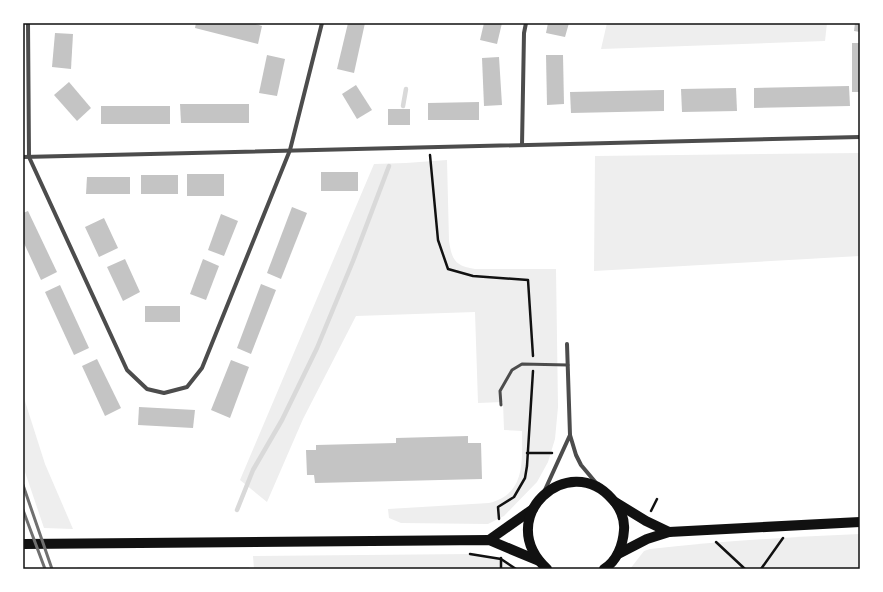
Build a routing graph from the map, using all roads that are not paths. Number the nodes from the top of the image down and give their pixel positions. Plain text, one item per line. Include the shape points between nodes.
1 (28, 23) edge
2 (321, 23) edge
3 (526, 23) edge
4 (860, 137) edge
5 (522, 145) junction
6 (290, 150) junction
7 (23, 157) edge
8 (29, 157) junction
9 (567, 344) dead end
10 (568, 365) junction
11 (500, 405) dead end
12 (570, 435) junction
13 (600, 488) junction
14 (542, 496) junction
15 (616, 502) junction
16 (533, 509) junction
17 (860, 522) edge
18 (669, 532) junction
19 (488, 540) junction
20 (23, 544) edge
21 (618, 554) junction
22 (539, 561) junction
23 (606, 568) edge
24 (547, 569) edge

1 - 8 street
2 - 6 street
3 - 5 street
4 - 5 street
5 - 6 street
6 - 8 street
6 - 8 street via 202,368 187,387 164,393 147,390 127,370
7 - 8 street
9 - 10 street
10 - 11 lane via 522,364 512,370 500,391
10 - 12 street
12 - 13 street via 581,465
12 - 14 street
13 - 14 main road via 586,483 570,482 555,486
13 - 15 main road
14 - 16 main road
15 - 18 main road
15 - 21 main road via 622,514 624,528
16 - 19 main road
16 - 22 main road via 528,522 528,536
17 - 18 main road
18 - 21 main road via 647,539
19 - 20 main road
19 - 22 main road
21 - 23 main road
22 - 24 main road

